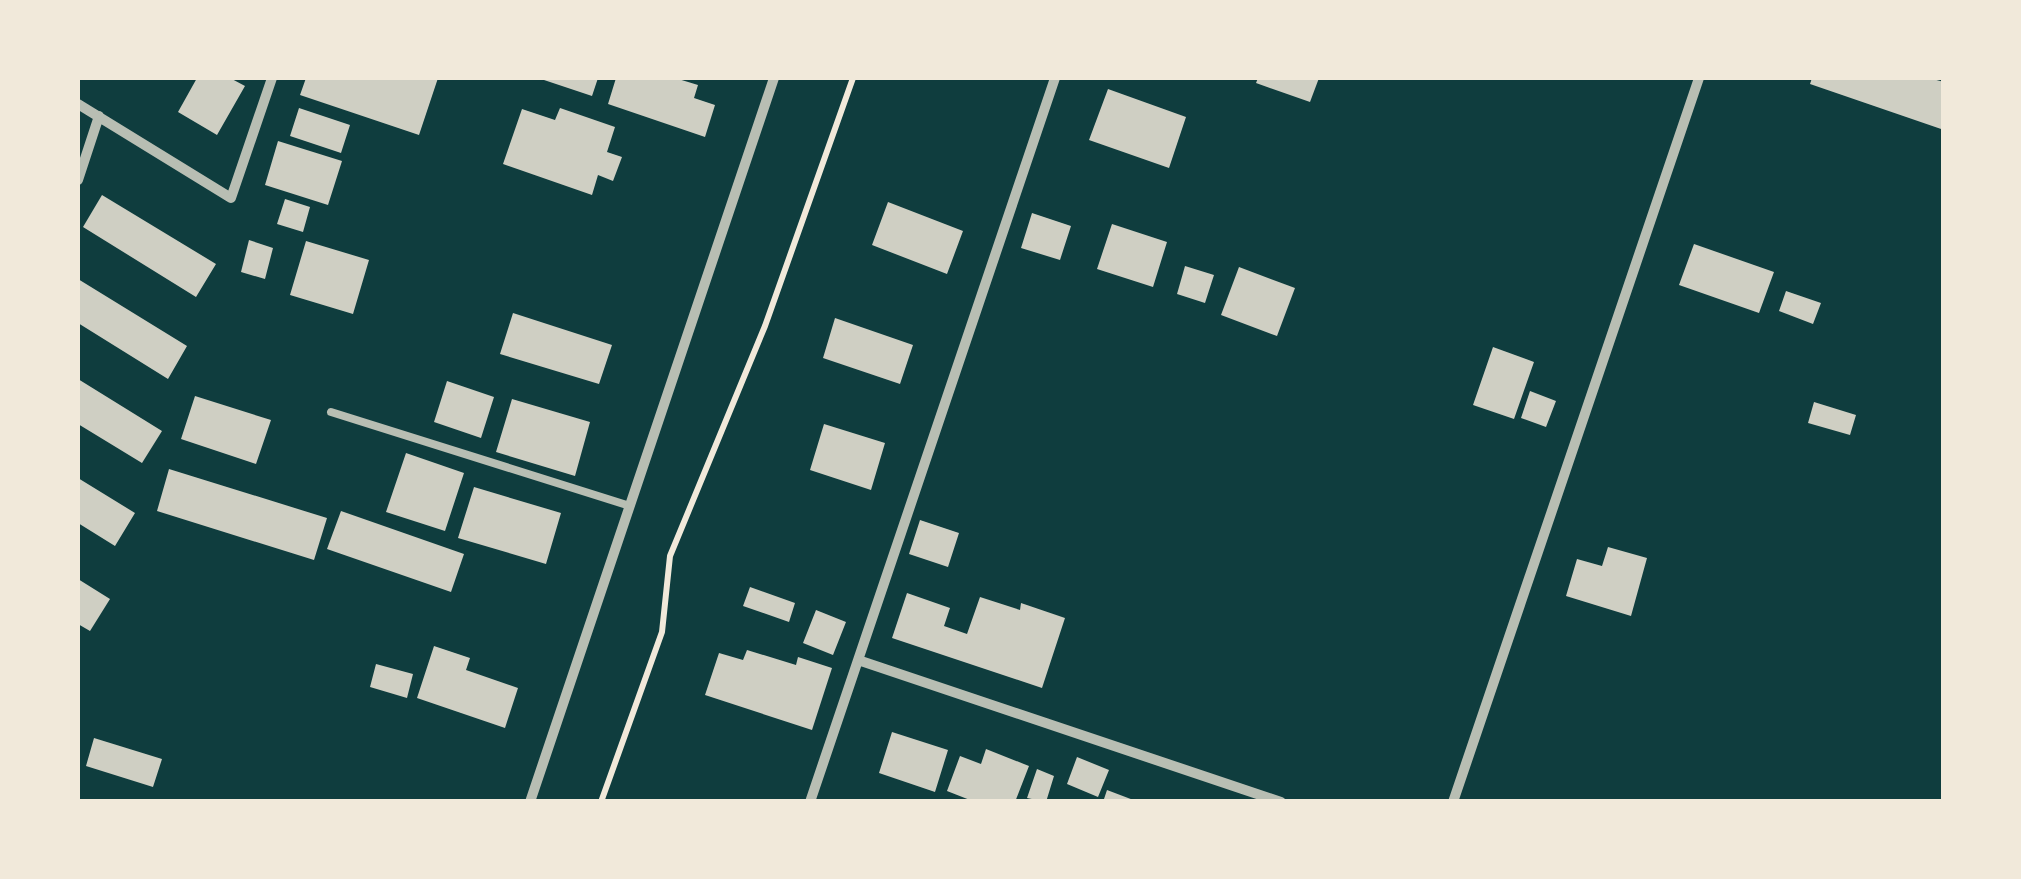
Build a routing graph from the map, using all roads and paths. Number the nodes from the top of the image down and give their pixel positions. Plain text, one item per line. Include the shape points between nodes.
1 (272, 78) edge
2 (774, 78) edge
3 (852, 78) edge
4 (1055, 78) edge
5 (1699, 78) edge
6 (78, 104) edge
7 (100, 116) junction
8 (78, 180) edge
9 (331, 412) dead end
10 (630, 506) junction
11 (858, 660) junction
12 (530, 802) edge
13 (601, 802) edge
14 (810, 802) edge
15 (1282, 802) edge
16 (1453, 802) edge

1 - 7 street via 232,198
2 - 10 street
3 - 13 path via 764,326 670,556 662,632
4 - 11 street
5 - 16 street
6 - 7 street
7 - 8 street
9 - 10 lane
10 - 12 street
11 - 14 street
11 - 15 street

